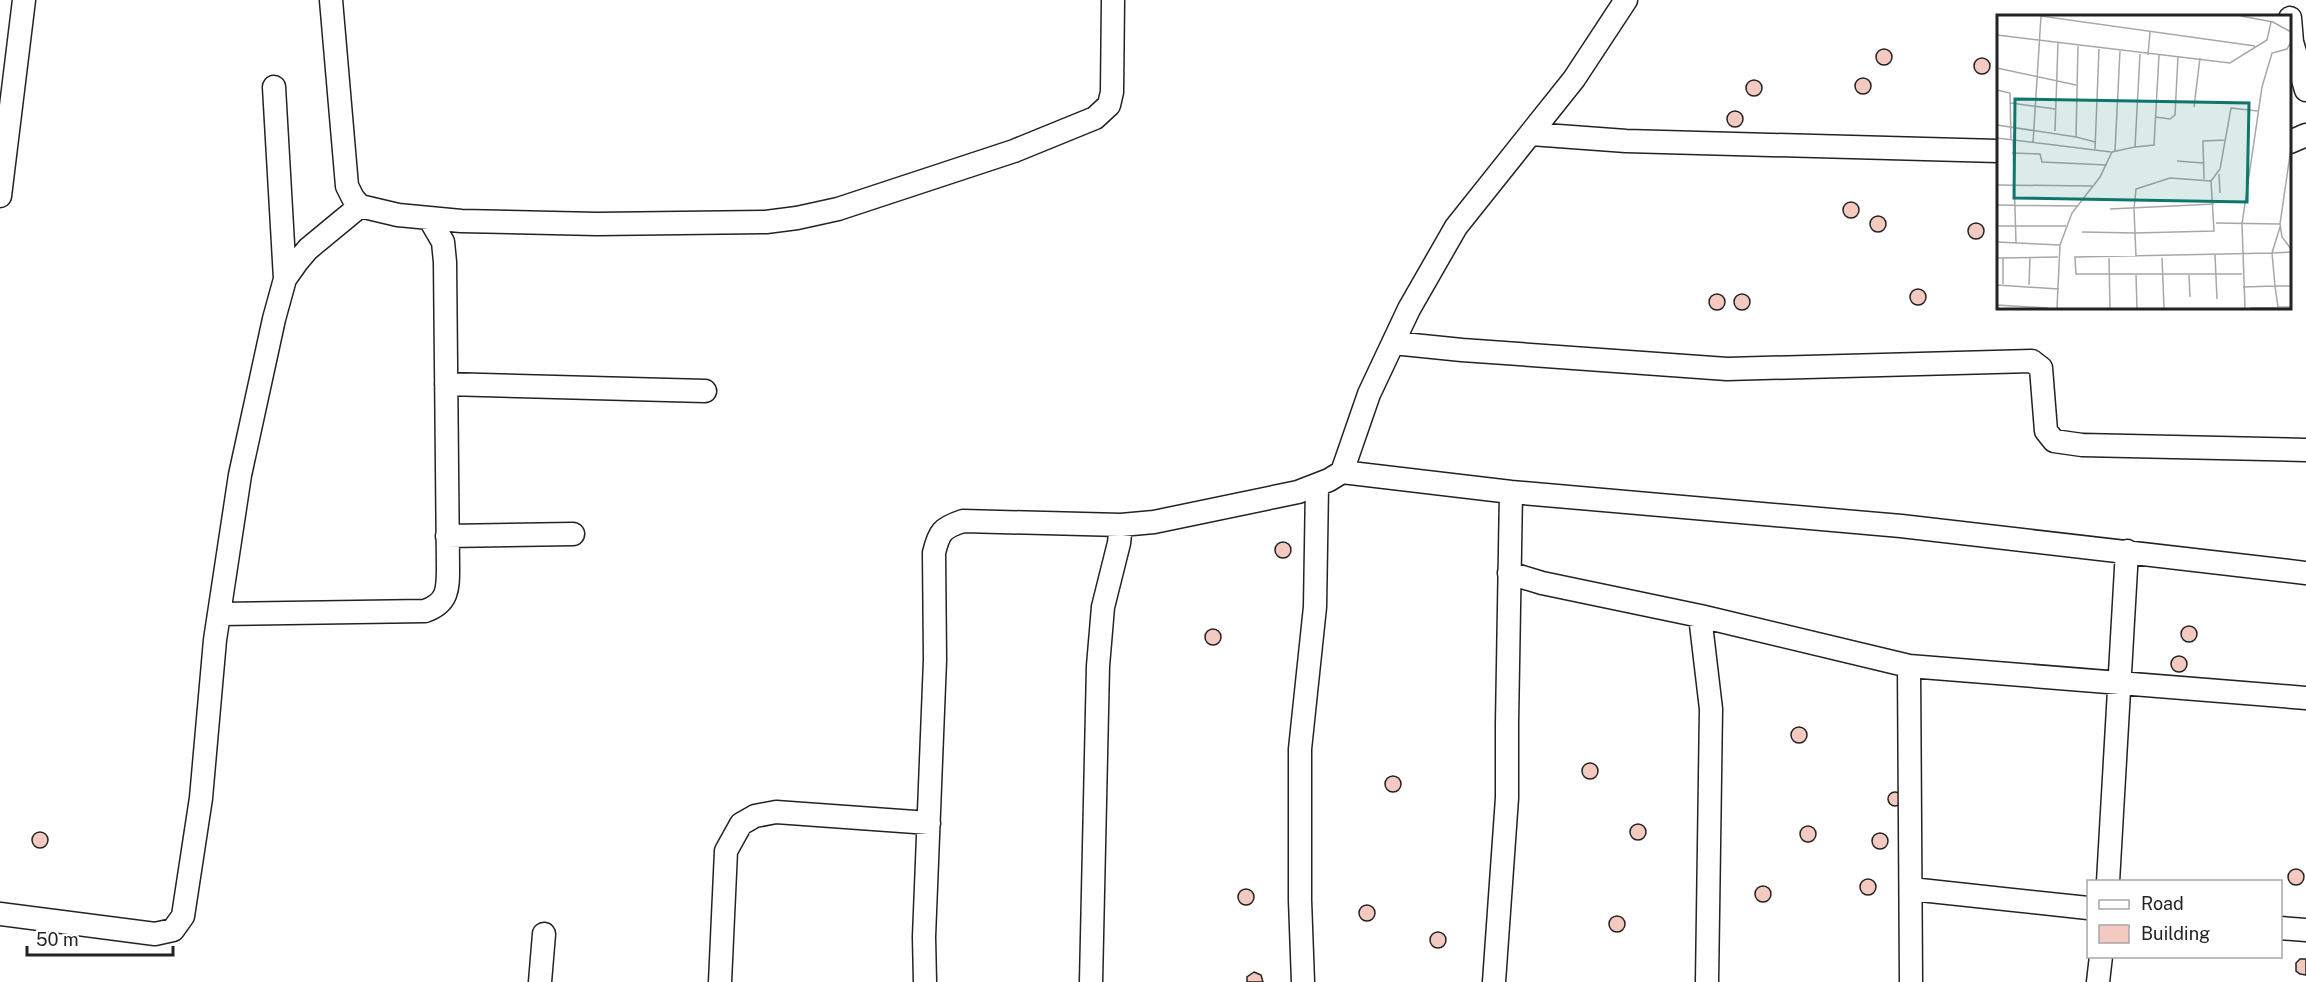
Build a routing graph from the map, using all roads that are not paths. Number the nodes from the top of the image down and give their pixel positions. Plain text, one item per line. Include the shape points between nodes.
1 (24, 0) edge
2 (331, 0) edge
3 (1113, 0) edge
4 (1626, 0) edge
5 (2288, 0) edge
6 (2289, 15) edge
7 (2291, 34) edge
8 (274, 87) dead end
9 (2306, 90) edge
10 (1531, 134) junction
11 (2306, 135) edge
12 (2291, 141) edge
13 (1997, 151) edge
14 (0, 196) edge
15 (360, 206) junction
16 (429, 218) junction
17 (285, 279) junction
18 (1394, 343) junction
19 (446, 384) junction
20 (705, 391) dead end
21 (2306, 450) edge
22 (1342, 472) junction
23 (1317, 486) junction
24 (1511, 492) junction
25 (1121, 525) junction
26 (573, 534) dead end
27 (447, 536) junction
28 (2127, 551) junction
29 (1509, 573) junction
30 (2306, 573) edge
31 (219, 614) junction
32 (1700, 616) junction
33 (1909, 666) junction
34 (2120, 682) junction
35 (2306, 698) edge
36 (929, 823) junction
37 (2108, 880) edge
38 (1911, 889) junction
39 (2087, 908) edge
40 (0, 915) edge
41 (2282, 928) edge
42 (2306, 930) edge
43 (544, 934) dead end
44 (2101, 958) edge
45 (540, 982) edge
46 (720, 982) edge
47 (925, 982) edge
48 (1091, 982) edge
49 (1303, 982) edge
50 (1494, 982) edge
51 (1707, 982) edge
52 (1911, 982) edge
53 (2098, 982) edge

1 - 14 street
2 - 15 street via 347,186
3 - 16 street via 1112,92 1104,112 1014,151 838,209 766,222 597,224
4 - 10 street via 1574,79
5 - 6 street
7 - 9 street
8 - 17 street
10 - 13 street via 1626,141
10 - 18 street via 1456,227 1426,276
11 - 12 street
15 - 16 street
15 - 17 street via 308,249
16 - 19 street via 443,242
17 - 31 street via 240,475
18 - 21 street via 1727,369 2032,360 2041,368 2046,431 2054,441
18 - 22 street via 1369,394
19 - 20 street
19 - 27 street
22 - 23 street
22 - 24 street
23 - 25 street via 1155,522
23 - 49 street via 1314,607 1300,749
24 - 28 street via 1901,526
24 - 29 street
25 - 36 street via 963,521 942,530 934,553
25 - 48 street via 1103,607 1098,666
26 - 27 street
27 - 31 street via 448,586 435,608
28 - 30 street
28 - 34 street
29 - 32 street
29 - 50 street via 1507,798
31 - 40 street via 201,798 179,925 155,934
32 - 33 street
32 - 51 street via 1711,709
33 - 34 street
33 - 38 street
34 - 35 street
34 - 37 street
36 - 46 street via 776,812 755,816 741,824 726,851
36 - 47 street
38 - 39 street
38 - 52 street
41 - 42 street
43 - 45 street
44 - 53 street

